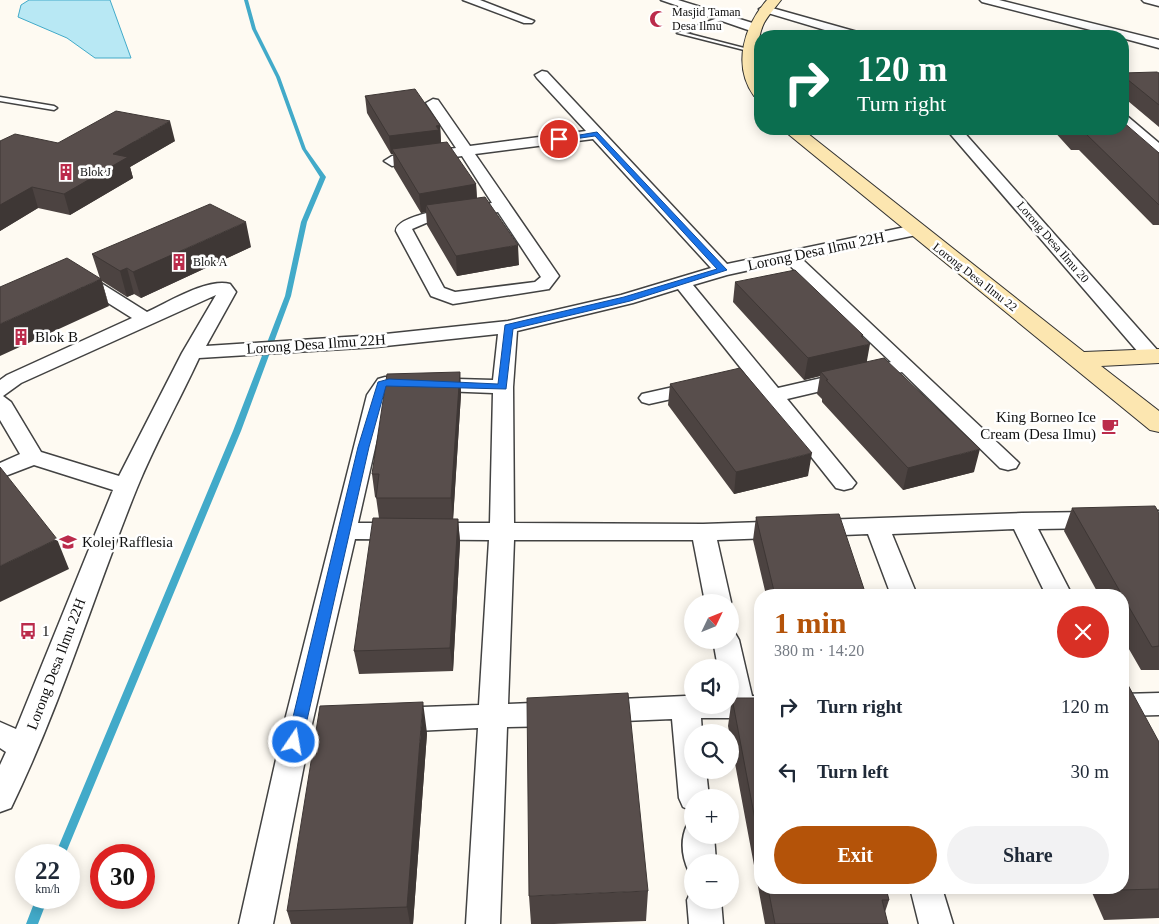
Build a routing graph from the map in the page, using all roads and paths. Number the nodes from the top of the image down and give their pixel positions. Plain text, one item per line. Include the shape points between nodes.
1 (470, 0) edge
2 (667, 0) edge
3 (986, 0) edge
4 (1148, 0) edge
5 (1159, 3) edge
6 (770, 5) edge
7 (723, 18) junction
8 (528, 21) dead end
9 (755, 28) joint
10 (840, 30) edge
11 (1104, 30) edge
12 (754, 33) edge
13 (1129, 36) edge
14 (1159, 44) edge
15 (750, 51) junction
16 (754, 65) edge
17 (542, 75) dead end
18 (0, 99) edge
19 (433, 104) dead end
20 (54, 108) dead end
21 (1129, 125) edge
22 (597, 134) junction
23 (798, 135) edge
24 (958, 135) edge
25 (1159, 150) edge
26 (466, 151) junction
27 (392, 161) edge
28 (503, 206) junction
29 (915, 230) junction
30 (789, 256) junction
31 (723, 270) junction
32 (71, 272) edge
33 (682, 283) junction
34 (146, 319) junction
35 (508, 327) junction
36 (192, 353) junction
37 (1155, 356) edge
38 (1080, 358) junction
39 (906, 365) junction
40 (739, 379) junction
41 (503, 387) junction
42 (0, 391) edge
43 (775, 395) junction
44 (649, 398) dead end
45 (0, 402) edge
46 (1159, 424) edge
47 (33, 457) junction
48 (1008, 463) dead end
49 (0, 471) edge
50 (844, 483) dead end
51 (126, 486) junction
52 (1159, 519) edge
53 (1022, 521) junction
54 (877, 527) junction
55 (343, 531) junction
56 (502, 531) junction
57 (703, 532) junction
58 (902, 589) edge
59 (1056, 589) edge
60 (716, 594) edge
61 (729, 649) edge
62 (1159, 704) edge
63 (1129, 705) edge
64 (684, 707) edge
65 (750, 707) edge
66 (686, 714) edge
67 (492, 717) junction
68 (366, 721) edge
69 (327, 723) edge
70 (298, 724) junction
71 (12, 741) edge
72 (693, 789) edge
73 (0, 799) edge
74 (928, 894) edge
75 (705, 909) edge
76 (256, 924) edge
77 (483, 924) edge
78 (706, 924) edge
79 (936, 924) edge

1 - 8 street
2 - 7 street
3 - 11 street
4 - 5 street
6 - 9 street
6 - 10 street
7 - 9 street
7 - 15 lane via 680,33
12 - 15 street
13 - 14 street
15 - 16 street
17 - 22 street
18 - 20 lane
19 - 26 street
21 - 25 street
22 - 26 street
22 - 31 street
23 - 29 street, Lorong Desa Ilmu 22
24 - 37 street, Lorong Desa Ilmu 20
26 - 27 street
26 - 28 street
28 - 28 street via 550,276 548,282 535,287 453,298 437,292 404,227 422,219
29 - 30 street, Lorong Desa Ilmu 22H
29 - 38 street, Lorong Desa Ilmu 22
30 - 31 street, Lorong Desa Ilmu 22H
30 - 39 street
31 - 33 street, Lorong Desa Ilmu 22H
32 - 34 street
33 - 35 street, Lorong Desa Ilmu 22H
33 - 40 street
34 - 36 street via 215,288 227,290
34 - 42 street via 14,379
35 - 36 street, Lorong Desa Ilmu 22H via 334,344
35 - 41 street
36 - 51 street, Lorong Desa Ilmu 22H
37 - 38 street
38 - 46 street, Lorong Desa Ilmu 22
39 - 43 street
39 - 48 street
40 - 43 street
40 - 44 street
41 - 55 street via 383,383 372,413
41 - 56 street
43 - 50 street
45 - 47 street
47 - 49 street
47 - 51 street
51 - 71 street, Lorong Desa Ilmu 22H
52 - 53 street
53 - 54 street
53 - 59 street
54 - 57 street
54 - 58 street
55 - 56 street
55 - 70 street
56 - 57 street
56 - 67 street
57 - 60 street
61 - 65 street
62 - 63 street
64 - 67 street
66 - 72 street
67 - 68 street
67 - 77 street
69 - 70 street
70 - 76 street
71 - 73 street, Lorong Desa Ilmu 22H
74 - 79 street
75 - 78 street

